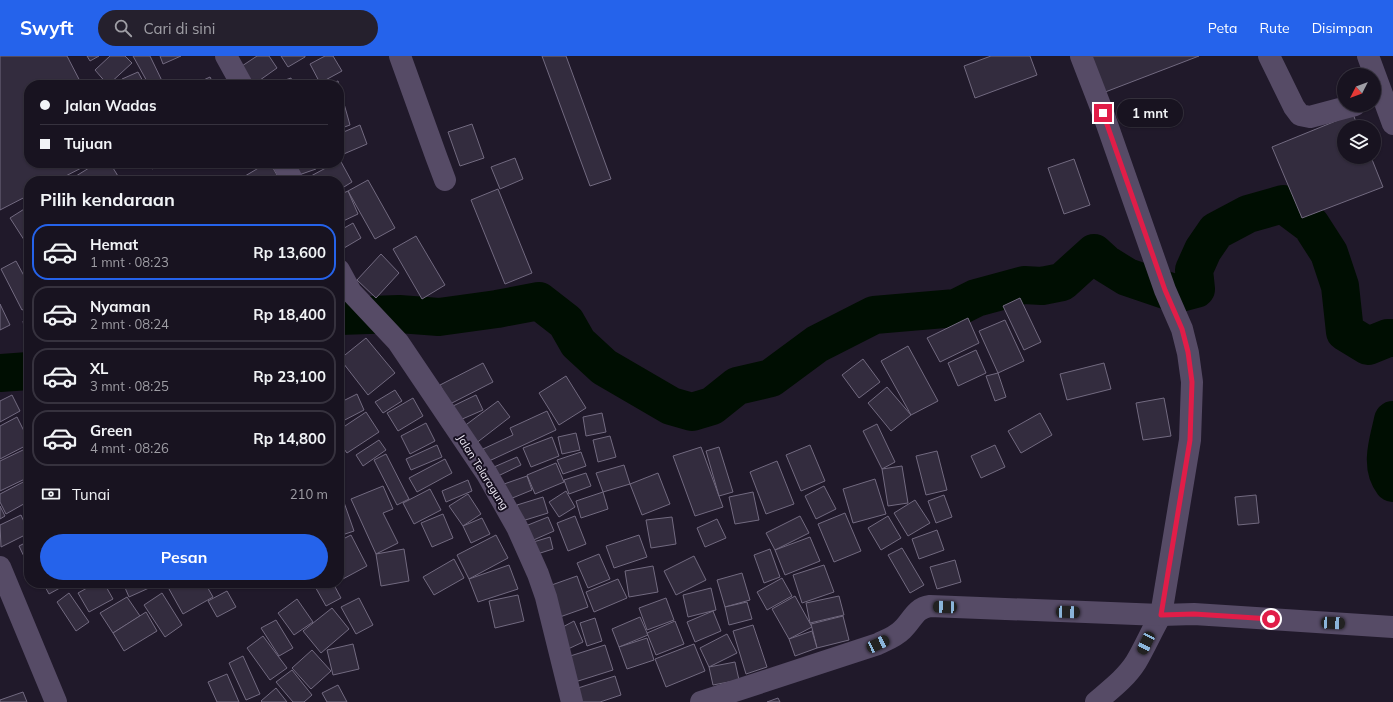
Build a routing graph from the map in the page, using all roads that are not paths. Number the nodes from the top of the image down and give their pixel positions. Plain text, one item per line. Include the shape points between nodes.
1 (226, 56) edge
2 (400, 56) edge
3 (1081, 56) edge
4 (1269, 56) edge
5 (1368, 56) edge
6 (1371, 68) edge
7 (239, 80) edge
8 (1381, 103) edge
9 (1337, 109) edge
10 (1393, 124) edge
11 (446, 180) dead end
12 (344, 279) edge
13 (0, 567) edge
14 (1161, 615) junction
15 (1393, 627) edge
16 (56, 702) edge
17 (572, 702) edge
18 (701, 702) edge
19 (1096, 702) edge

1 - 7 street
2 - 11 street
3 - 14 street via 1165,290 1182,329 1188,352 1192,382 1190,440
4 - 9 street via 1300,115 1310,116
5 - 6 street
8 - 10 street
12 - 17 street, Jalan Telaragung via 351,292 398,342 488,474 517,527 546,597
13 - 16 street
14 - 15 street via 1194,614
14 - 18 street via 924,607 901,632 878,644
14 - 19 street via 1136,663

